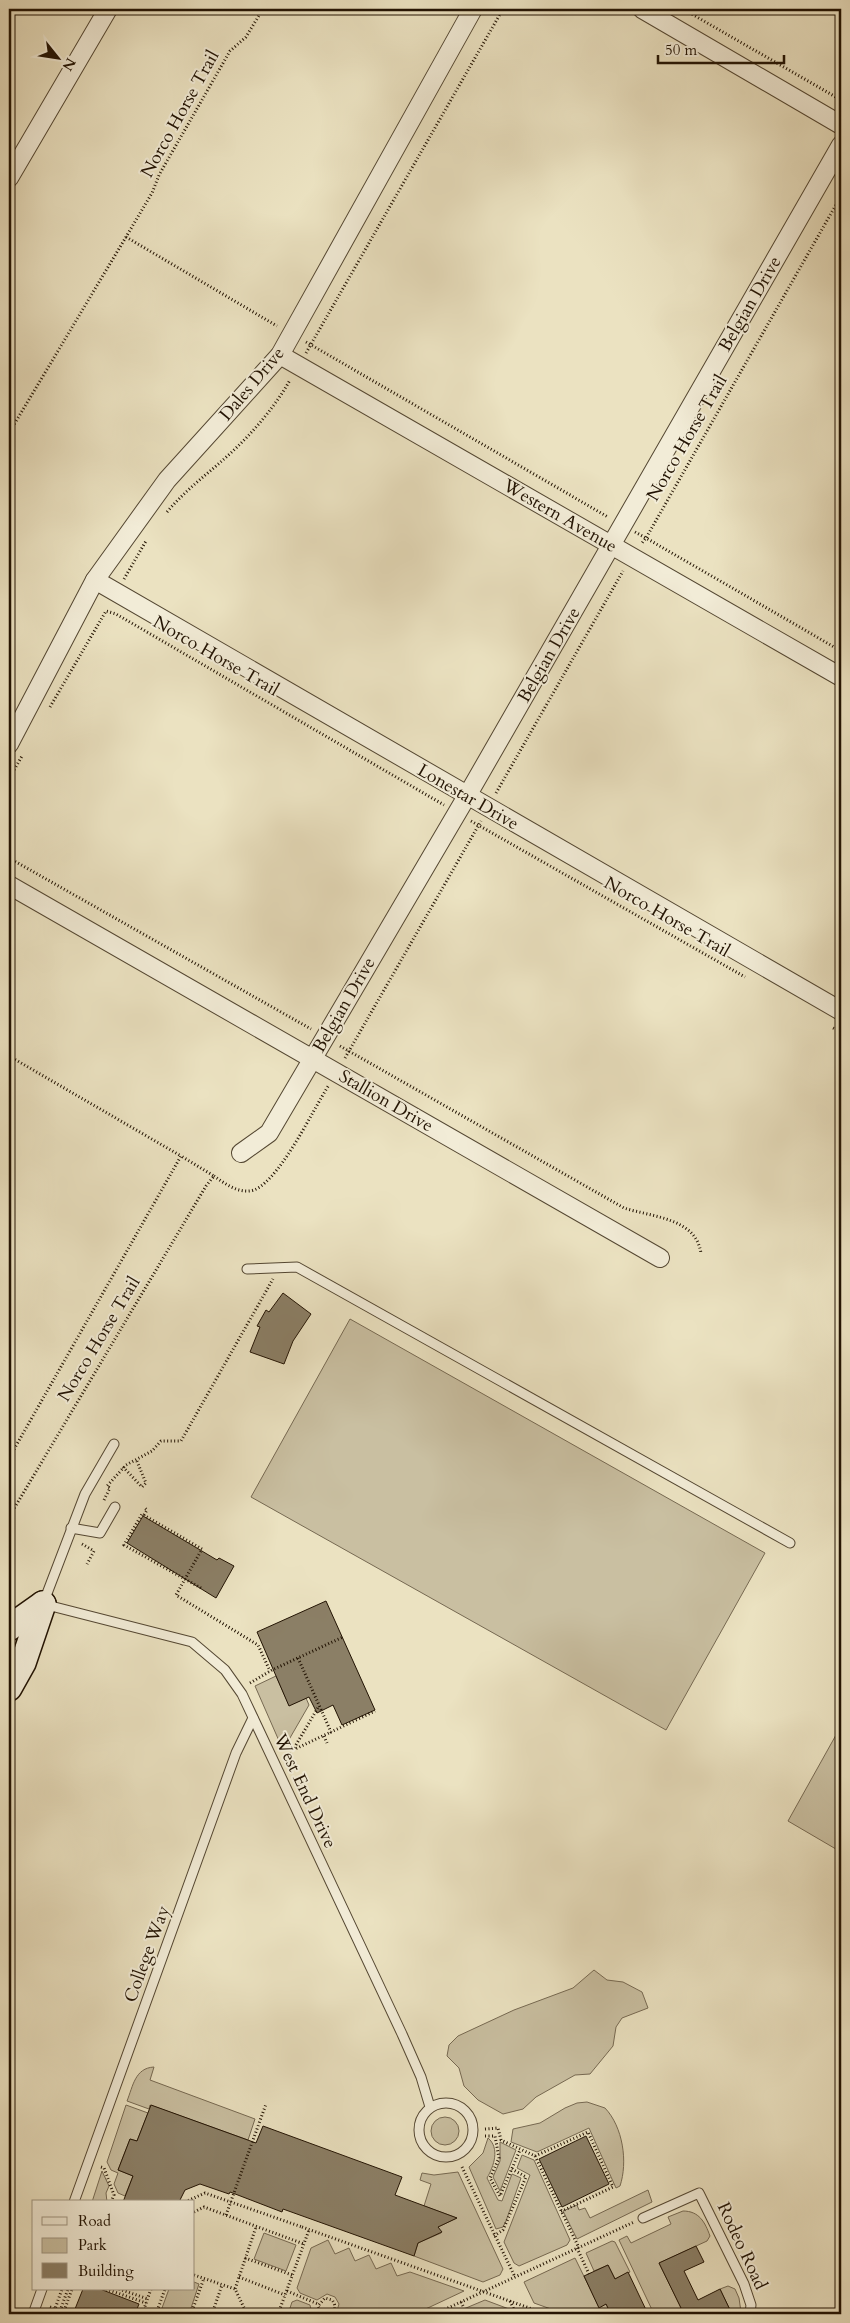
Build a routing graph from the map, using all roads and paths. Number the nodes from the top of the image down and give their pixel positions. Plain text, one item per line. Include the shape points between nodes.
1 (108, 9) edge
2 (263, 9) edge
3 (473, 9) edge
4 (642, 9) edge
5 (683, 9) edge
6 (841, 100) edge
7 (841, 125) edge
8 (841, 145) edge
9 (9, 178) edge
10 (841, 196) edge
11 (126, 237) junction
12 (292, 334) junction
13 (280, 355) junction
14 (9, 433) edge
15 (623, 526) junction
16 (646, 538) junction
17 (612, 546) junction
18 (631, 557) junction
19 (95, 580) junction
20 (841, 651) edge
21 (841, 677) edge
22 (47, 711) dead end
23 (16, 749) edge
24 (9, 779) edge
25 (467, 796) junction
26 (488, 808) junction
27 (457, 813) junction
28 (478, 826) junction
29 (9, 858) edge
30 (9, 884) edge
31 (746, 978) dead end
32 (841, 1011) edge
33 (833, 1027) dead end
34 (841, 1032) edge
35 (325, 1037) junction
36 (348, 1051) junction
37 (9, 1056) edge
38 (312, 1059) junction
39 (337, 1073) junction
40 (241, 1153) dead end
41 (181, 1156) junction
42 (214, 1176) junction
43 (701, 1254) dead end
44 (660, 1258) dead end
45 (279, 1268) junction
46 (246, 1269) dead end
47 (114, 1444) dead end
48 (9, 1458) edge
49 (136, 1459) junction
50 (123, 1467) junction
51 (102, 1502) dead end
52 (115, 1507) dead end
53 (145, 1508) dead end
54 (144, 1515) junction
55 (9, 1517) edge
56 (71, 1528) junction
57 (83, 1539) dead end
58 (790, 1543) dead end
59 (87, 1564) dead end
60 (185, 1579) junction
61 (201, 1588) dead end
62 (43, 1604) junction
63 (9, 1628) edge
64 (343, 1637) dead end
65 (298, 1658) junction
66 (270, 1671) junction
67 (250, 1683) dead end
68 (9, 1688) edge
69 (320, 1706) junction
70 (375, 1712) dead end
71 (253, 1718) junction
72 (331, 1732) junction
73 (324, 1736) junction
74 (327, 1743) dead end
75 (292, 1750) junction
76 (286, 1760) dead end
77 (266, 2104) dead end
78 (430, 2107) junction
79 (486, 2129) dead end
80 (485, 2136) dead end
81 (520, 2150) junction
82 (534, 2156) junction
83 (101, 2167) dead end
84 (462, 2167) dead end
85 (512, 2169) junction
86 (75, 2200) edge
87 (112, 2200) edge
88 (189, 2200) edge
89 (230, 2202) junction
90 (195, 2212) edge
91 (560, 2212) junction
92 (226, 2215) junction
93 (643, 2218) joint
94 (256, 2226) junction
95 (309, 2230) junction
96 (494, 2236) junction
97 (304, 2244) junction
98 (578, 2248) junction
99 (245, 2258) junction
100 (589, 2274) dead end
101 (195, 2275) edge
102 (292, 2275) junction
103 (239, 2277) junction
104 (515, 2277) junction
105 (204, 2278) junction
106 (222, 2285) junction
107 (235, 2289) junction
108 (42, 2290) edge
109 (62, 2290) edge
110 (68, 2290) edge
111 (72, 2290) edge
112 (110, 2290) edge
113 (122, 2290) edge
114 (152, 2290) edge
115 (165, 2290) edge
116 (484, 2291) junction
117 (286, 2293) junction
118 (147, 2300) junction
119 (510, 2301) junction
120 (461, 2302) junction
121 (318, 2304) junction
122 (50, 2307) dead end
123 (63, 2313) edge
124 (441, 2313) edge
125 (33, 2314) edge
126 (157, 2314) edge
127 (191, 2314) edge
128 (212, 2314) edge
129 (247, 2314) edge
130 (278, 2314) edge
131 (322, 2314) edge
132 (331, 2314) edge
133 (435, 2314) edge
134 (467, 2314) edge
135 (516, 2314) edge
136 (546, 2314) edge
137 (750, 2314) edge

1 - 9 street
2 - 11 path, Norco Horse Trail via 246,37 230,52
3 - 12 street, Dales Drive
4 - 7 street
5 - 6 path
8 - 15 street, Belgian Drive
10 - 16 path, Norco Horse Trail
11 - 12 path
11 - 14 path, Norco Horse Trail
12 - 13 street, Dales Drive
12 - 15 path
13 - 17 street, Western Avenue
13 - 19 street, Dales Drive via 167,480
15 - 16 path
15 - 17 street, Belgian Drive
16 - 18 path, Norco Horse Trail
16 - 20 path
17 - 18 street, Western Avenue
17 - 25 street, Belgian Drive
18 - 21 street, Western Avenue
18 - 26 path, Norco Horse Trail
19 - 23 street, Dales Drive
19 - 25 street, Lonestar Drive
22 - 27 path, Norco Horse Trail via 106,611
23 - 24 path
25 - 26 street, Lonestar Drive
25 - 27 street, Belgian Drive
26 - 28 path, Norco Horse Trail
26 - 32 street, Lonestar Drive
27 - 28 path, Norco Horse Trail
27 - 35 street, Belgian Drive
28 - 31 path, Norco Horse Trail
28 - 36 path, Norco Horse Trail
29 - 35 path
30 - 38 street, Stallion Drive
33 - 34 path
35 - 36 path
35 - 38 street, Belgian Drive
36 - 39 path, Norco Horse Trail
36 - 43 path via 624,1208 686,1226
37 - 41 path, Norco Horse Trail
38 - 39 street, Stallion Drive
38 - 40 street, Belgian Drive via 268,1133
39 - 42 path, Norco Horse Trail via 291,1150 264,1184 250,1191 238,1190
39 - 44 street, Stallion Drive
41 - 42 path, Norco Horse Trail
41 - 48 path, Norco Horse Trail
42 - 55 path, Norco Horse Trail
45 - 46 lane
45 - 49 path via 181,1441 161,1441 152,1451
45 - 58 lane via 297,1267
47 - 56 lane via 85,1494
49 - 50 path
49 - 50 path via 146,1483 142,1487
50 - 51 path via 106,1486 110,1488
52 - 56 lane via 100,1533
53 - 54 path
54 - 60 path via 202,1549
54 - 60 path via 124,1545
56 - 62 lane
57 - 59 path via 81,1543 94,1551
60 - 61 path
60 - 66 path via 176,1595 258,1645
62 - 63 street
62 - 68 street via 23,1663
62 - 71 lane, West End Drive via 192,1642 225,1670 242,1694
64 - 65 path
65 - 66 path
65 - 69 path
66 - 67 path
69 - 72 path
69 - 75 path
70 - 72 path
71 - 78 lane, West End Drive via 422,2077
71 - 86 lane, College Way via 233,1762
72 - 73 path
73 - 74 path
73 - 75 path
75 - 76 path
77 - 89 path
78 - 78 lane via 451,2103 465,2110 472,2124 471,2140 461,2152 446,2157 431,2153 420,2140 419,2122
79 - 81 path via 498,2128 501,2140
80 - 85 path via 495,2136 499,2158 490,2178 500,2196
81 - 82 path
81 - 85 path
82 - 91 path
82 - 91 path via 588,2132 613,2187
83 - 87 path via 114,2195
84 - 96 path
85 - 96 path via 526,2177 503,2230
88 - 89 path, bridge via 205,2193
89 - 92 path
89 - 95 path, bridge
90 - 92 path via 204,2207
91 - 98 path
92 - 94 path
93 - 98 path
93 - 137 lane, Rodeo Road via 699,2193 744,2284 751,2305
94 - 97 path
94 - 99 path
95 - 97 path
95 - 116 path
96 - 104 path
97 - 102 path
98 - 100 path
98 - 104 path
99 - 102 path
99 - 103 path
101 - 105 path
102 - 117 path
103 - 107 path
103 - 117 path
104 - 116 path
105 - 106 path
105 - 127 path
106 - 107 path
106 - 128 path
107 - 129 path
108 - 125 lane
109 - 122 path via 55,2309
110 - 123 path via 60,2311
111 - 123 path
112 - 118 path
113 - 118 path
114 - 118 path
115 - 126 path
116 - 119 path
116 - 120 path
117 - 121 path
117 - 130 path
118 - 126 path via 144,2309
119 - 135 path
119 - 136 path
120 - 124 path
120 - 134 path
121 - 131 path
121 - 132 path via 324,2298 333,2301 335,2308
124 - 133 path

